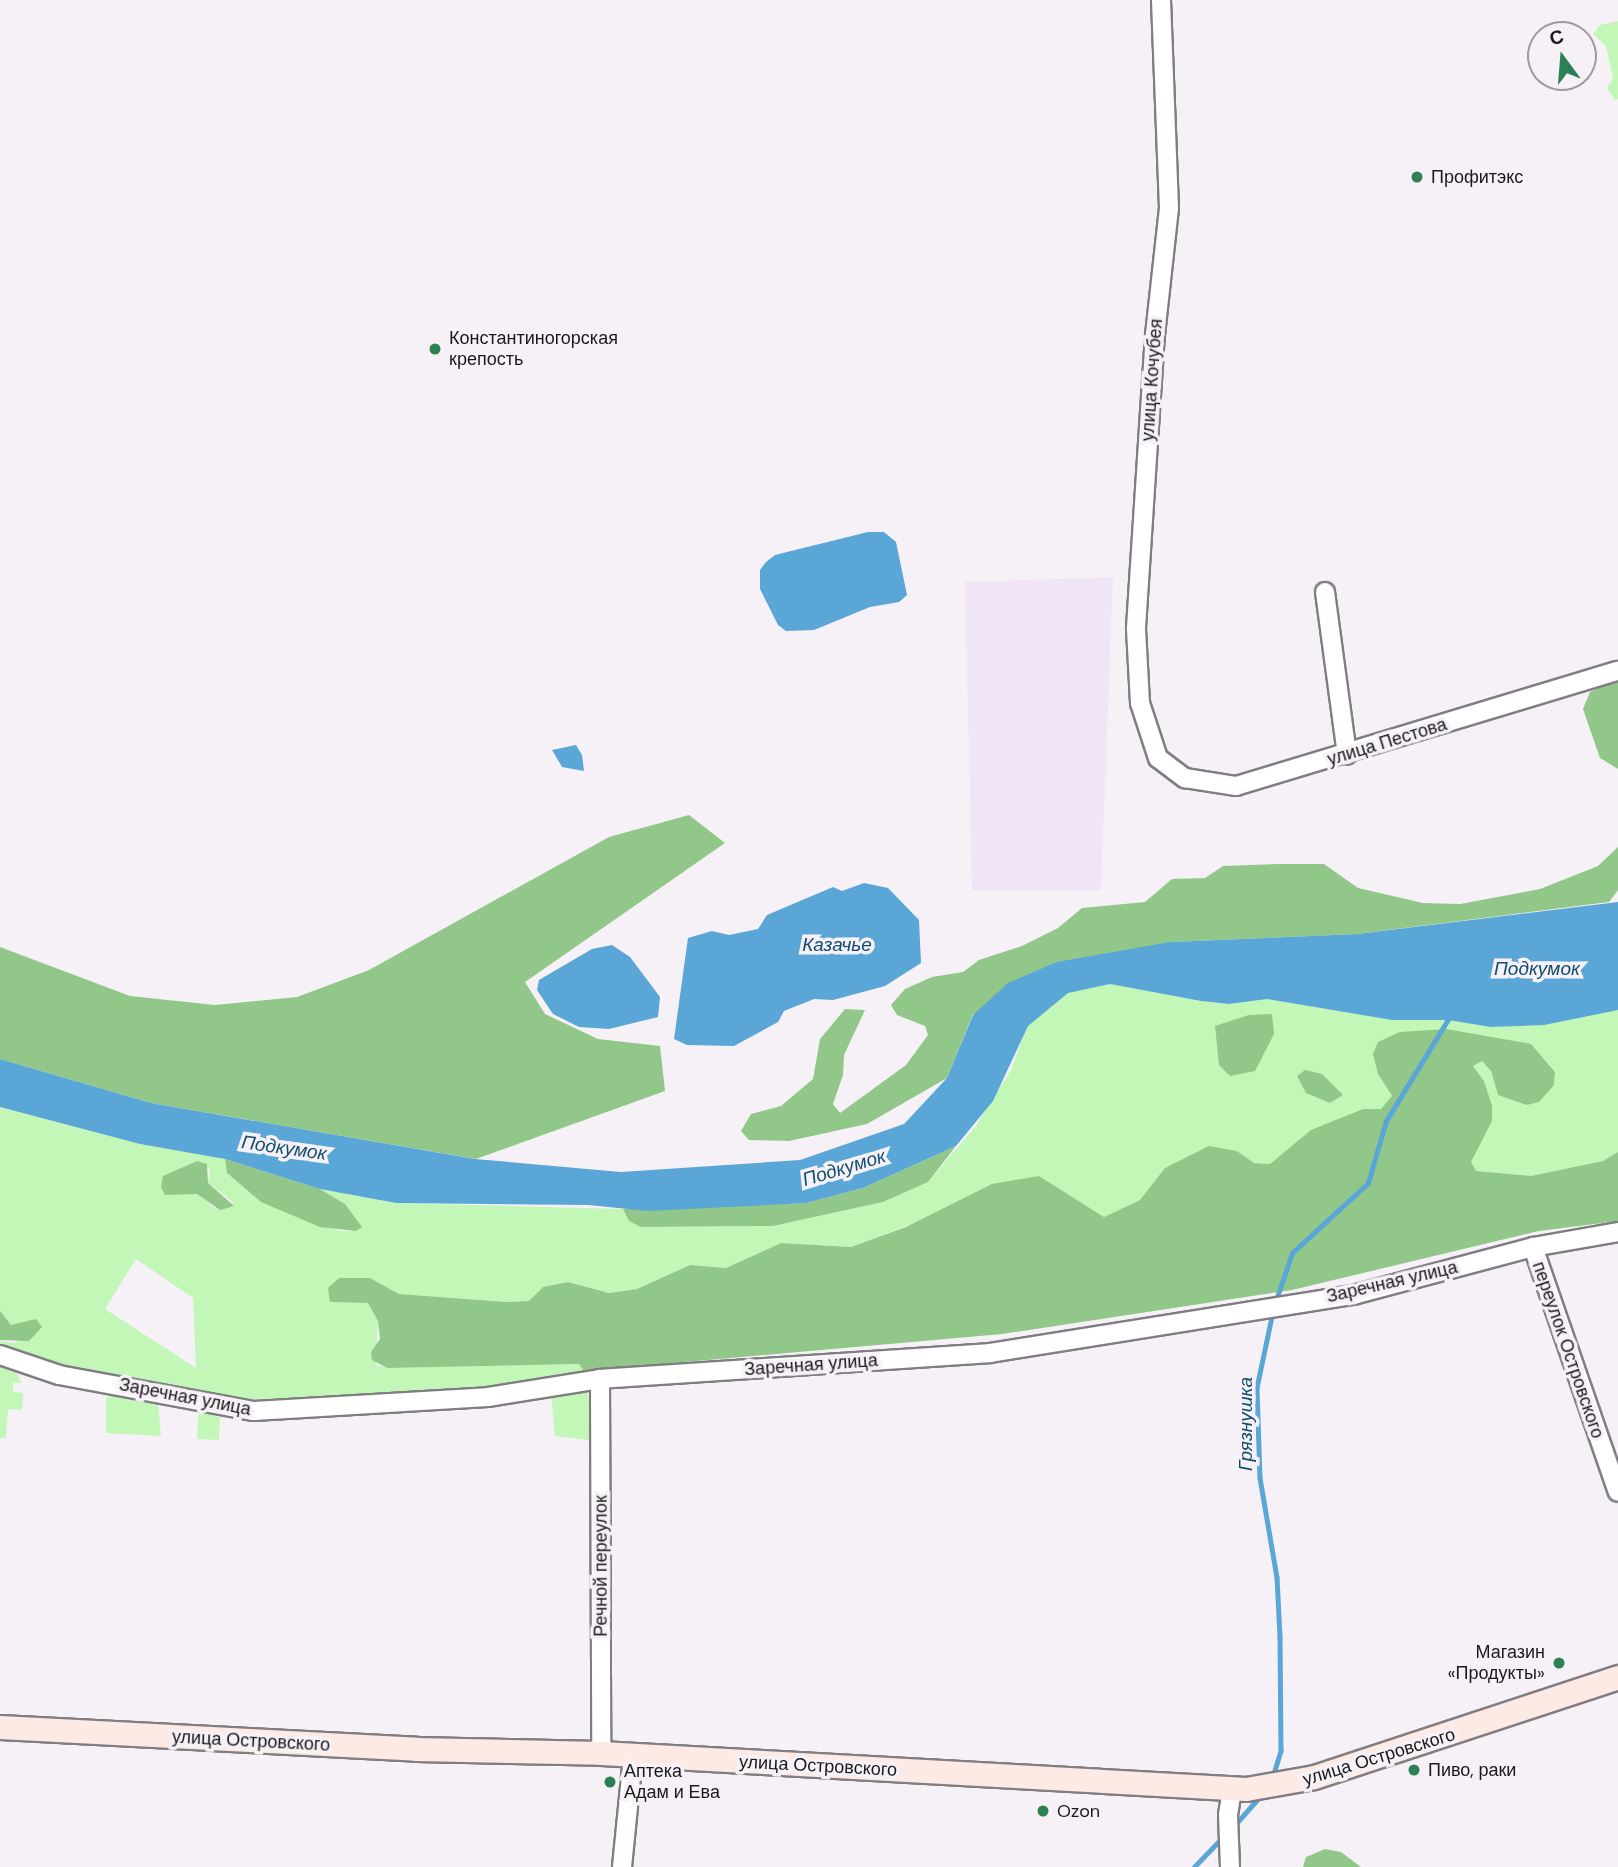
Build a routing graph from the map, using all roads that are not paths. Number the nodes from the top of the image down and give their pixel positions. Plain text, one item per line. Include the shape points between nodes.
1 (1161, 0) edge
2 (1325, 593) dead end
3 (1618, 671) edge
4 (1347, 755) junction
5 (1158, 758) joint
6 (1618, 1232) edge
7 (1533, 1247) junction
8 (0, 1355) edge
9 (600, 1379) junction
10 (1618, 1492) edge
11 (1618, 1677) edge
12 (0, 1727) edge
13 (601, 1754) junction
14 (633, 1756) junction
15 (1239, 1790) junction
16 (1230, 1866) edge
17 (622, 1867) edge

1 - 5 street, улица Кочубея via 1169,208 1155,334 1136,629 1140,704
2 - 4 street
3 - 4 street, улица Пестова
4 - 5 street, улица Пестова via 1237,786 1185,778
6 - 7 street, Заречная улица
7 - 9 street, Заречная улица via 1353,1295 990,1353
7 - 10 street, переулок Островского
8 - 9 street, Заречная улица via 59,1375 254,1411 488,1396
9 - 13 street, Речной переулок
11 - 15 street, улица Островского via 1289,1785
12 - 13 street, улица Островского via 402,1749
13 - 14 street, улица Островского
14 - 15 street, улица Островского
14 - 17 street
15 - 16 street via 1228,1815

